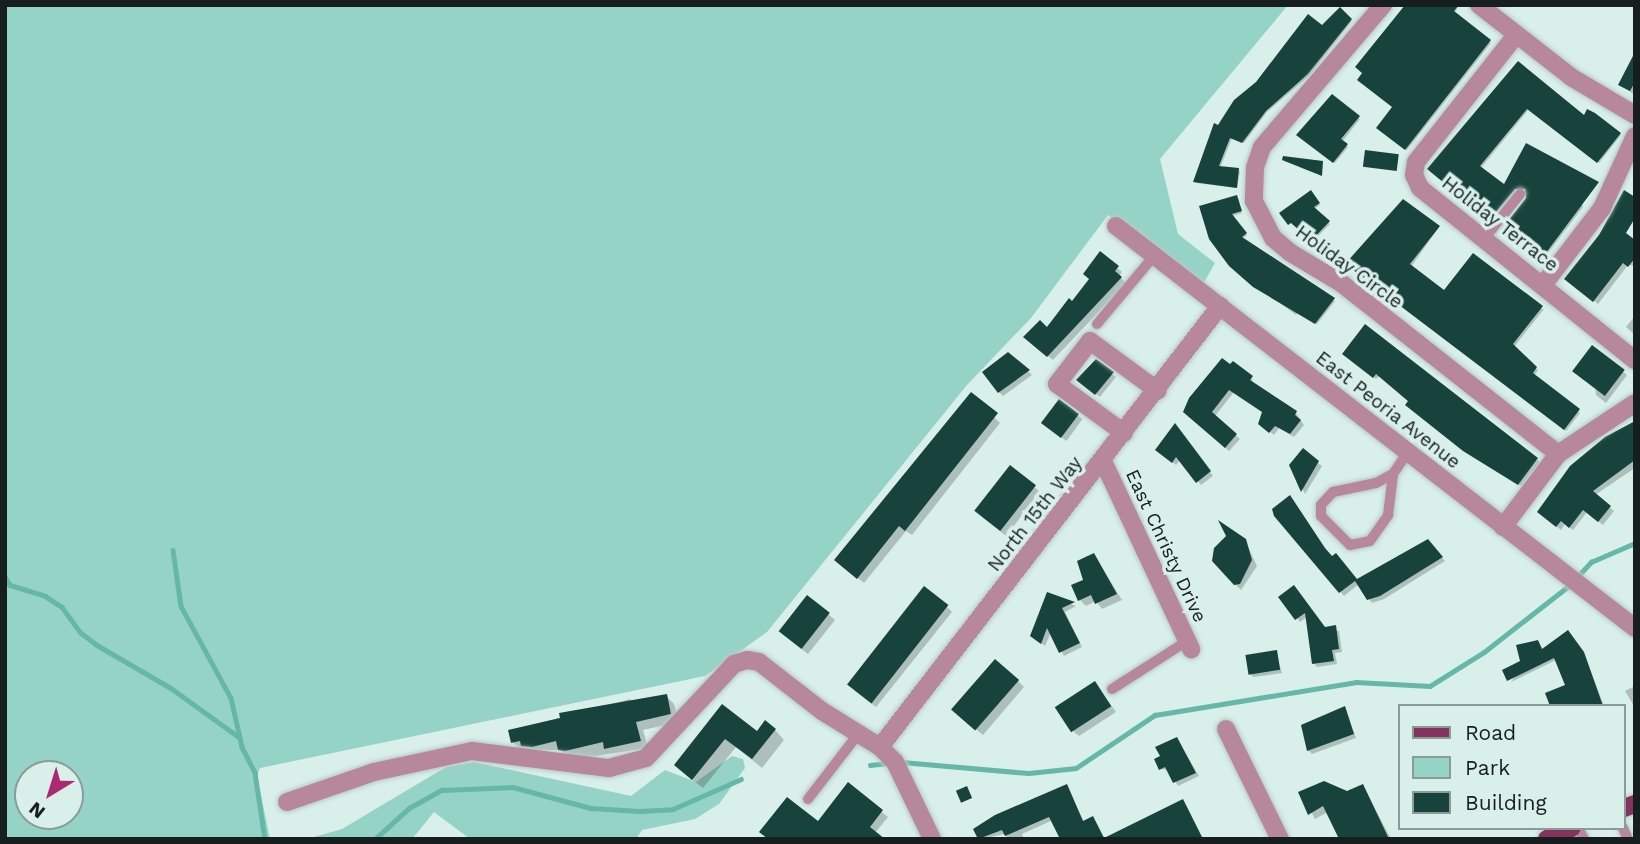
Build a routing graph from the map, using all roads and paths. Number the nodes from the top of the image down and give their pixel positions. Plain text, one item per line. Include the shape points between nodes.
1 (1384, 5) edge
2 (1479, 5) edge
3 (1516, 35) junction
4 (1635, 115) edge
5 (1635, 136) edge
6 (1520, 194) dead end
7 (1116, 226) dead end
8 (1484, 239) junction
9 (1153, 257) junction
10 (1543, 285) junction
11 (1220, 306) junction
12 (1097, 324) dead end
13 (1635, 360) edge
14 (1158, 391) junction
15 (1635, 403) edge
16 (1124, 433) junction
17 (1408, 453) junction
18 (1558, 454) junction
19 (1103, 461) junction
20 (1393, 474) junction
21 (1503, 527) junction
22 (1635, 628) edge
23 (1189, 645) joint
24 (1112, 689) dead end
25 (1226, 729) dead end
26 (859, 733) junction
27 (880, 747) junction
28 (808, 799) dead end
29 (287, 802) dead end
30 (1567, 830) edge
31 (932, 839) edge
32 (1280, 839) edge
33 (1547, 839) edge

1 - 18 street, Holiday Circle via 1262,147 1253,184 1258,211 1273,238 1291,253 1341,283
2 - 3 street
3 - 4 street via 1571,77
3 - 8 street, Holiday Terrace via 1416,162 1414,175 1420,188
5 - 10 street via 1602,208
6 - 8 lane
7 - 9 street, East Peoria Avenue
8 - 10 street, Holiday Terrace
9 - 11 street, East Peoria Avenue
9 - 12 lane
10 - 13 street, Holiday Terrace
11 - 14 street, North 15th Way
11 - 17 street, East Peoria Avenue
14 - 16 street, North 15th Way
14 - 16 street via 1090,341 1057,384
15 - 18 street
16 - 19 street, North 15th Way
17 - 20 lane
17 - 21 street, East Peoria Avenue
18 - 21 street
19 - 23 street, East Christy Drive
19 - 27 street, North 15th Way
20 - 20 lane via 1388,515 1370,541 1350,545 1321,516 1321,505 1333,492 1376,483
21 - 22 street, East Peoria Avenue
23 - 24 lane
25 - 32 street
26 - 27 street
26 - 28 lane
26 - 29 street via 759,662 747,660 734,664 646,758 609,768 472,751 374,772
27 - 31 street via 895,762
30 - 33 main road

